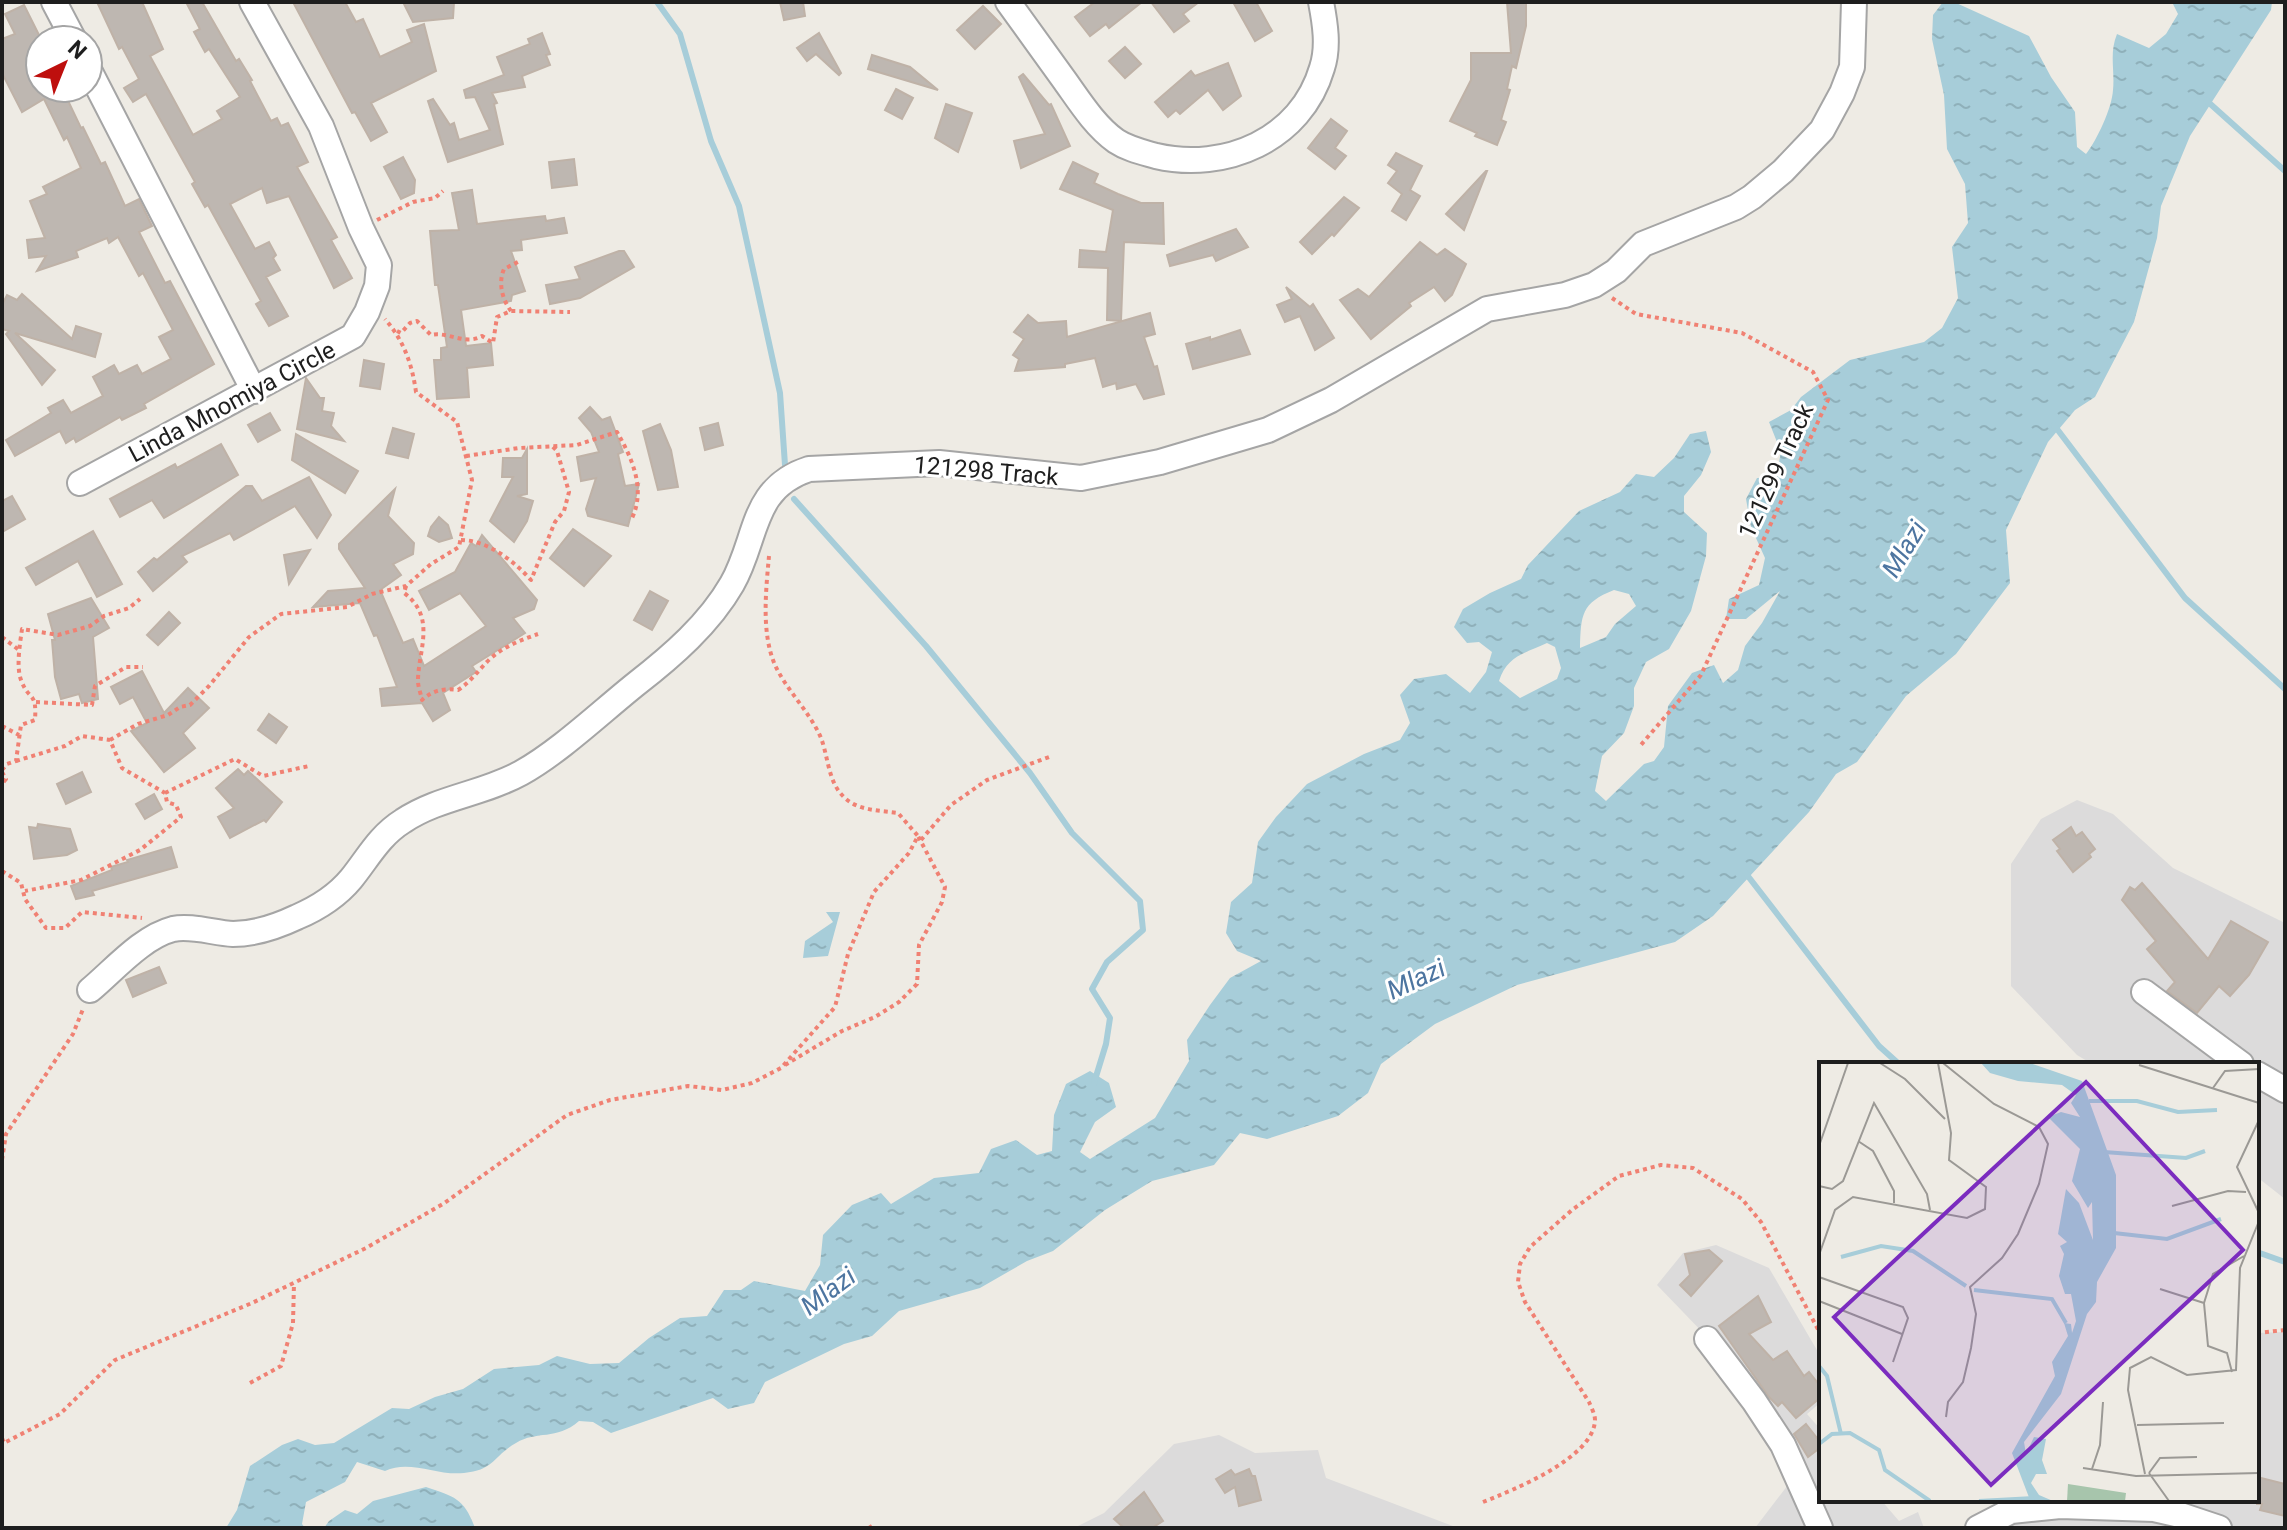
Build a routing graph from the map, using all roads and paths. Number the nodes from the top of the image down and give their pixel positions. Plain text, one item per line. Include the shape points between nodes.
1 (54, 2) edge
2 (252, 2) edge
3 (1008, 2) edge
4 (1321, 2) edge
5 (1854, 2) edge
6 (66, 24) edge
7 (104, 99) edge
8 (443, 191) dead end
9 (361, 228) junction
10 (518, 262) dead end
11 (1594, 285) junction
12 (370, 304) junction
13 (511, 311) junction
14 (570, 312) dead end
15 (394, 330) junction
16 (254, 391) junction
17 (550, 445) junction
18 (466, 456) junction
19 (80, 483) dead end
20 (632, 518) dead end
21 (461, 540) junction
22 (769, 549) dead end
23 (406, 586) junction
24 (140, 599) dead end
25 (538, 634) dead end
26 (2, 637) edge
27 (19, 650) junction
28 (143, 667) dead end
29 (36, 702) junction
30 (2, 726) edge
31 (19, 735) junction
32 (110, 740) junction
33 (1640, 746) dead end
34 (1049, 757) dead end
35 (16, 761) junction
36 (309, 766) dead end
37 (2, 771) edge
38 (2, 784) edge
39 (165, 793) junction
40 (920, 838) junction
41 (2, 871) edge
42 (25, 891) junction
43 (147, 918) dead end
44 (90, 990) joint
45 (2144, 992) dead end
46 (2238, 1062) edge
47 (781, 1068) junction
48 (2259, 1075) edge
49 (2285, 1090) edge
50 (2, 1160) edge
51 (294, 1283) junction
52 (2285, 1330) edge
53 (1819, 1331) edge
54 (2259, 1333) edge
55 (1707, 1339) dead end
56 (250, 1383) dead end
57 (2, 1438) edge
58 (1483, 1502) dead end
59 (1820, 1528) edge
60 (1978, 1528) edge
61 (2219, 1528) edge

1 - 6 street
2 - 9 street, Linda Mnomiya Circle via 321,126
3 - 4 street via 1103,131 1130,148 1193,162 1252,149 1271,138 1308,98 1325,55
5 - 11 street, 121298 Track via 1852,67 1822,130 1752,197 1643,244
7 - 16 street
8 - 9 path
9 - 12 street, Linda Mnomiya Circle via 379,265
10 - 13 path via 504,269 500,278
11 - 33 path, 121299 Track via 1636,314 1742,333 1813,372 1828,400 1701,675
11 - 44 street, 121298 Track via 1487,309 1331,400 1268,430 1160,462 1081,478 939,463 794,474 780,483 756,517 732,584 699,628 654,670 523,772 403,820 382,837 329,901 296,918 235,934 166,931
12 - 15 path
12 - 16 street, Linda Mnomiya Circle via 353,336
13 - 14 path
13 - 15 path via 497,317 493,343 482,336 475,341 431,335 417,321 401,333
15 - 18 path via 411,362 416,392 457,422
16 - 19 street, Linda Mnomiya Circle
17 - 18 path
17 - 20 path via 577,445 617,432 631,457 638,488
17 - 21 path via 557,451 569,492 531,580 501,555 474,540
18 - 21 path via 472,480
21 - 23 path via 459,547
22 - 40 path via 766,593 775,664 821,737 840,794 858,808 898,813
23 - 25 path via 404,593 417,608 425,642 418,683 422,700 431,692 458,690 494,655
23 - 32 path via 347,607 281,614 249,637 190,705
24 - 27 path via 90,626 58,635 22,629
26 - 27 path
27 - 29 path via 21,680
28 - 29 path via 126,667 95,686 92,705
29 - 31 path via 35,720 21,725
30 - 31 path
31 - 35 path
32 - 35 path via 82,736
32 - 39 path via 122,768
34 - 40 path via 987,780 951,805
35 - 37 path
36 - 39 path via 263,776 235,759
37 - 38 path
39 - 42 path via 181,817 140,850 81,880
40 - 47 path via 874,892 848,954 835,1007
40 - 47 path via 945,887 919,945 917,984 875,1017
41 - 42 path
42 - 43 path via 46,928 65,928 82,912
44 - 50 path via 73,1034 6,1134
45 - 46 street
47 - 51 path via 722,1090 688,1086 610,1100 567,1115 443,1204
48 - 49 street
51 - 56 path via 293,1323 281,1366
51 - 57 path via 115,1360 60,1414 4,1443
52 - 54 path
53 - 58 path via 1761,1222 1742,1199 1693,1168 1661,1165 1619,1176 1530,1247 1520,1264 1518,1282 1525,1302 1589,1402 1595,1419 1590,1435 1561,1464
55 - 59 street via 1783,1445
60 - 61 street via 2011,1511 2060,1506 2154,1509

